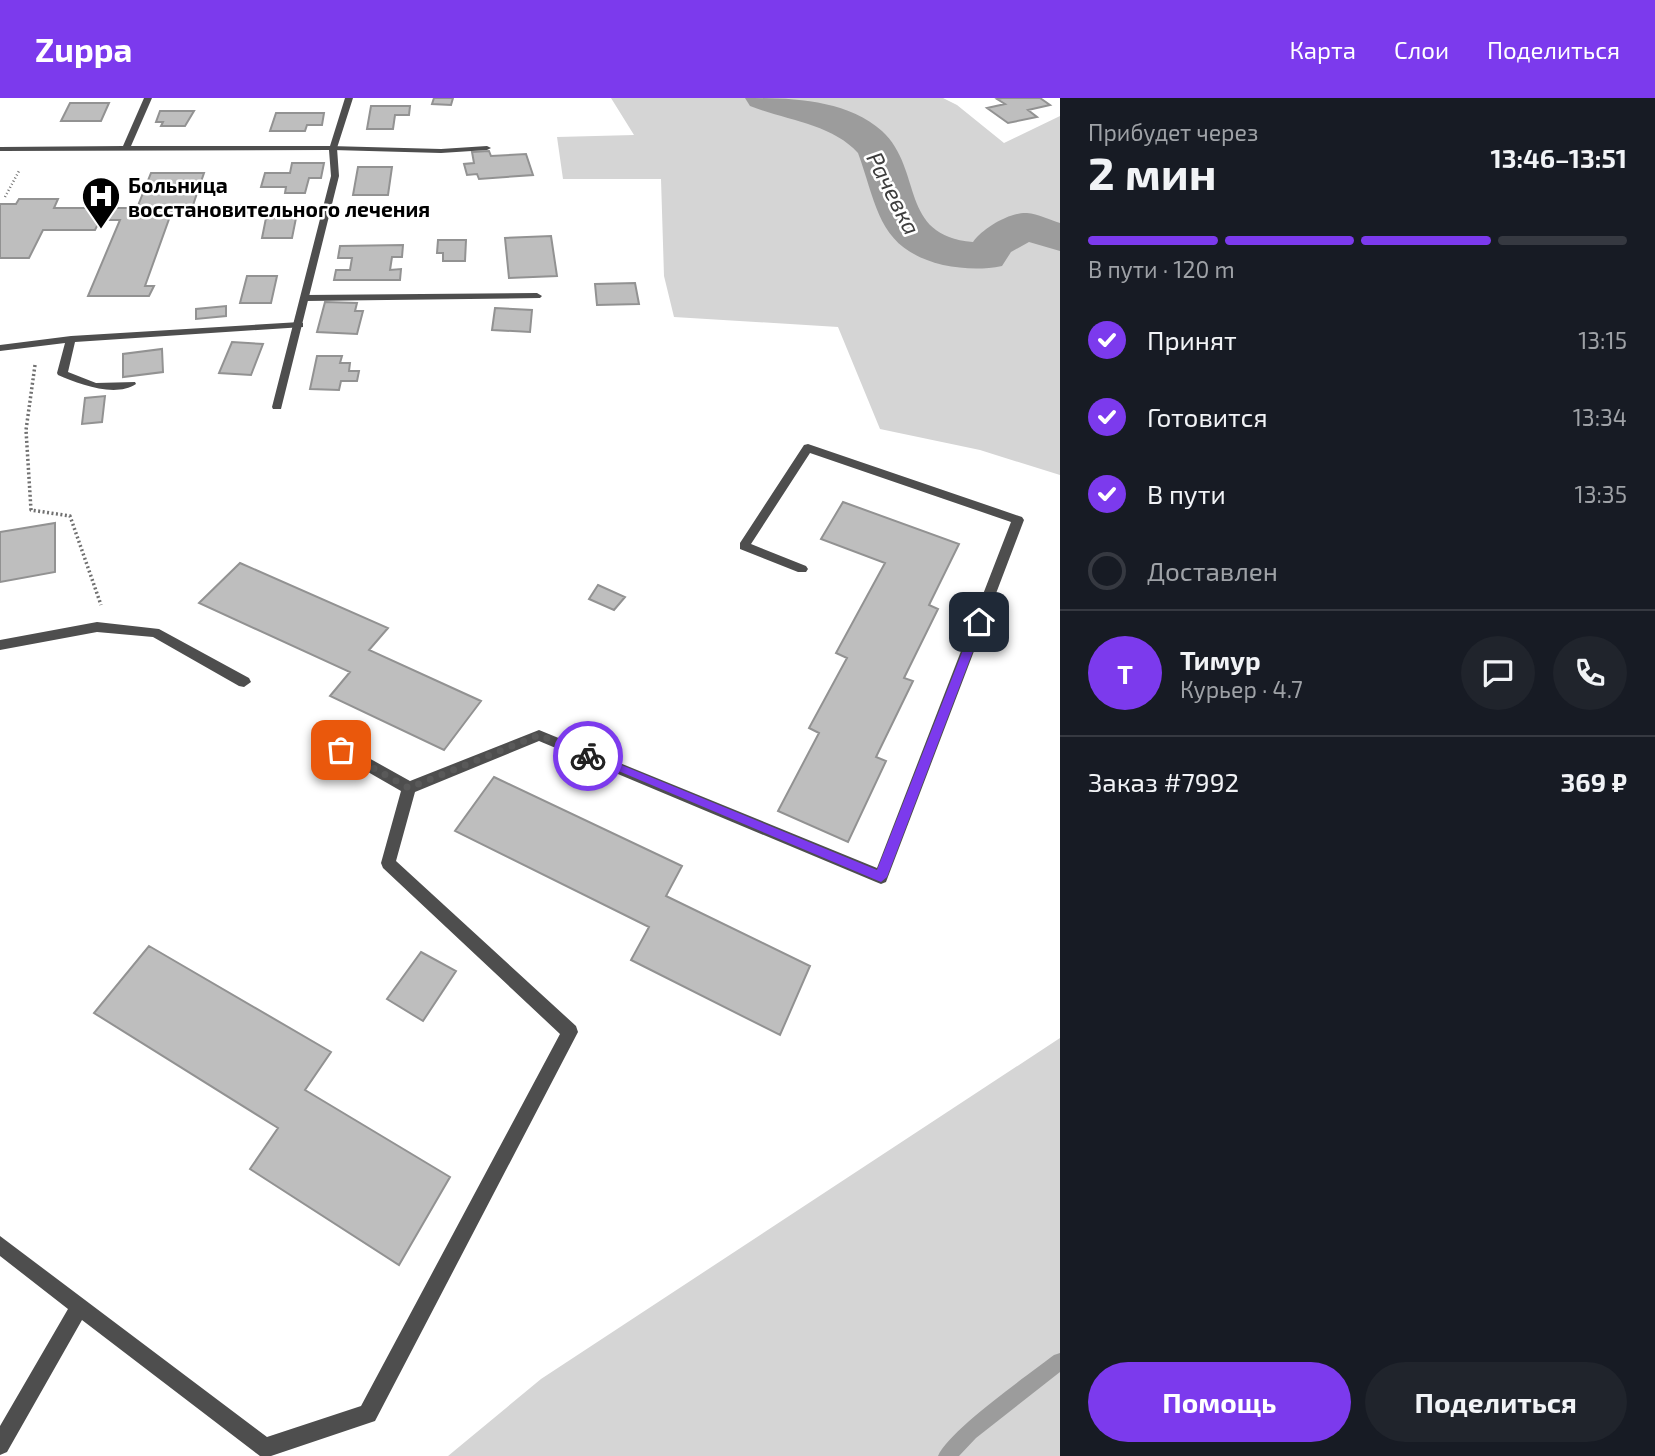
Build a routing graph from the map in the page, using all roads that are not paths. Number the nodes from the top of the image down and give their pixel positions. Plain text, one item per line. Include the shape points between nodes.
1 (148, 98) edge
2 (349, 98) edge
3 (333, 148) junction
4 (486, 148) dead end
5 (0, 149) edge
6 (125, 150) junction
7 (537, 296) dead end
8 (305, 298) junction
9 (300, 325) junction
10 (71, 339) junction
11 (0, 348) edge
12 (131, 384) dead end
13 (277, 407) dead end
14 (802, 569) dead end
15 (0, 645) edge
16 (244, 682) dead end
17 (319, 737) dead end
18 (409, 788) junction
19 (0, 1245) edge
20 (80, 1306) junction
21 (0, 1445) edge

1 - 6 street
2 - 3 street
3 - 4 street
3 - 6 street
3 - 8 street via 335,176
5 - 6 street
7 - 8 street
8 - 9 street
9 - 10 street
9 - 13 street
10 - 11 street
10 - 12 street via 62,373 95,386
14 - 18 street via 744,545 808,448 1018,520 881,877 539,735
15 - 16 street via 97,627 155,632
17 - 18 street
18 - 20 street via 388,863 570,1032 368,1414 265,1448
19 - 20 street
20 - 21 street

